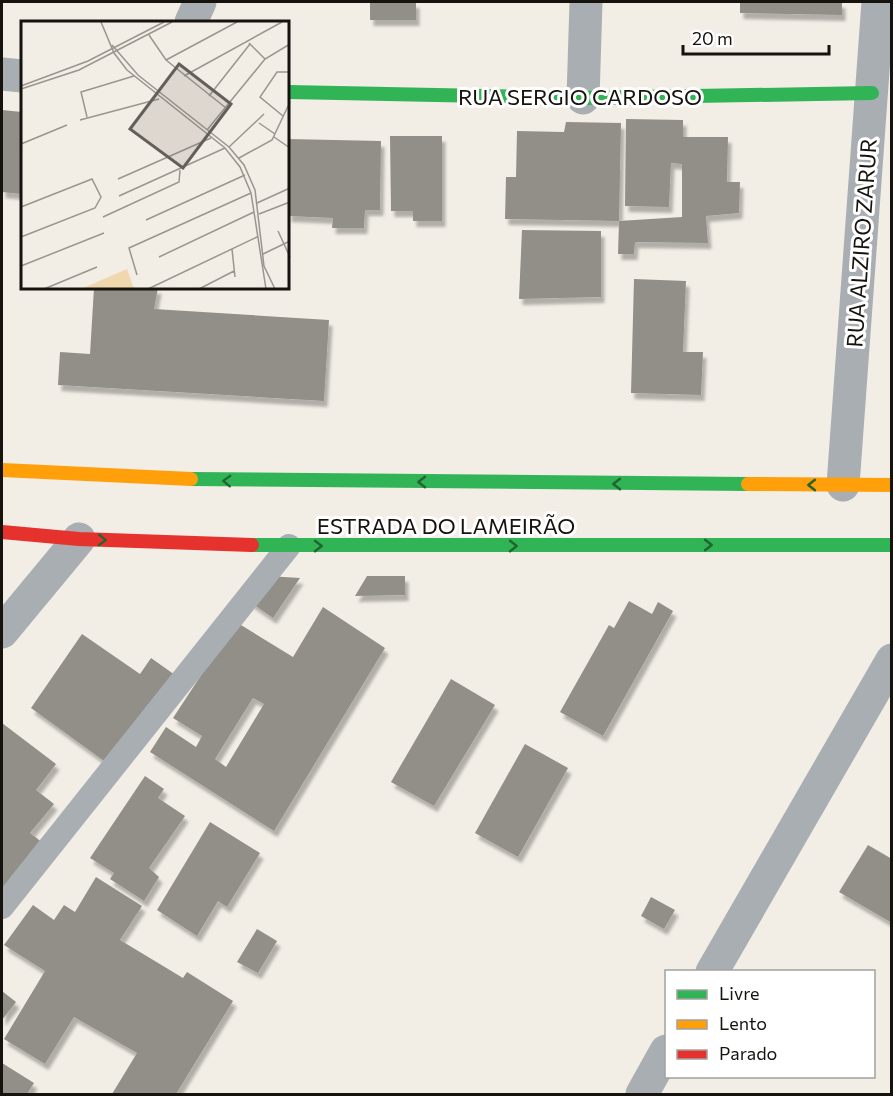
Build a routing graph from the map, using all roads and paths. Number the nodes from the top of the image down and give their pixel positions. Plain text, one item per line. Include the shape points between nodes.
1 (200, 2) edge
2 (586, 2) edge
3 (878, 2) edge
4 (190, 21) edge
5 (2, 74) edge
6 (21, 76) edge
7 (290, 92) edge
8 (872, 93) junction
9 (584, 98) junction
10 (2, 470) edge
11 (843, 485) junction
12 (891, 485) edge
13 (2, 532) edge
14 (78, 539) junction
15 (891, 544) edge
16 (289, 546) junction
17 (2, 632) edge
18 (891, 660) edge
19 (2, 907) edge
20 (713, 970) edge
21 (665, 1053) edge
22 (642, 1095) edge

1 - 4 street
2 - 9 street
3 - 8 street, RUA ALZIRO ZARUR
5 - 6 street
7 - 9 main road, RUA SERGIO CARDOSO
8 - 9 main road, RUA SERGIO CARDOSO
8 - 11 street, RUA ALZIRO ZARUR
11 -> 10 main road, ESTRADA DO LAMEIRÃO via 233,481
11 - 12 main road, ESTRADA DO LAMEIRÃO
13 - 14 main road, ESTRADA DO LAMEIRÃO
14 -> 16 main road, ESTRADA DO LAMEIRÃO
14 - 17 street
16 -> 15 main road, ESTRADA DO LAMEIRÃO
16 - 19 lane
18 - 20 street
21 - 22 street

